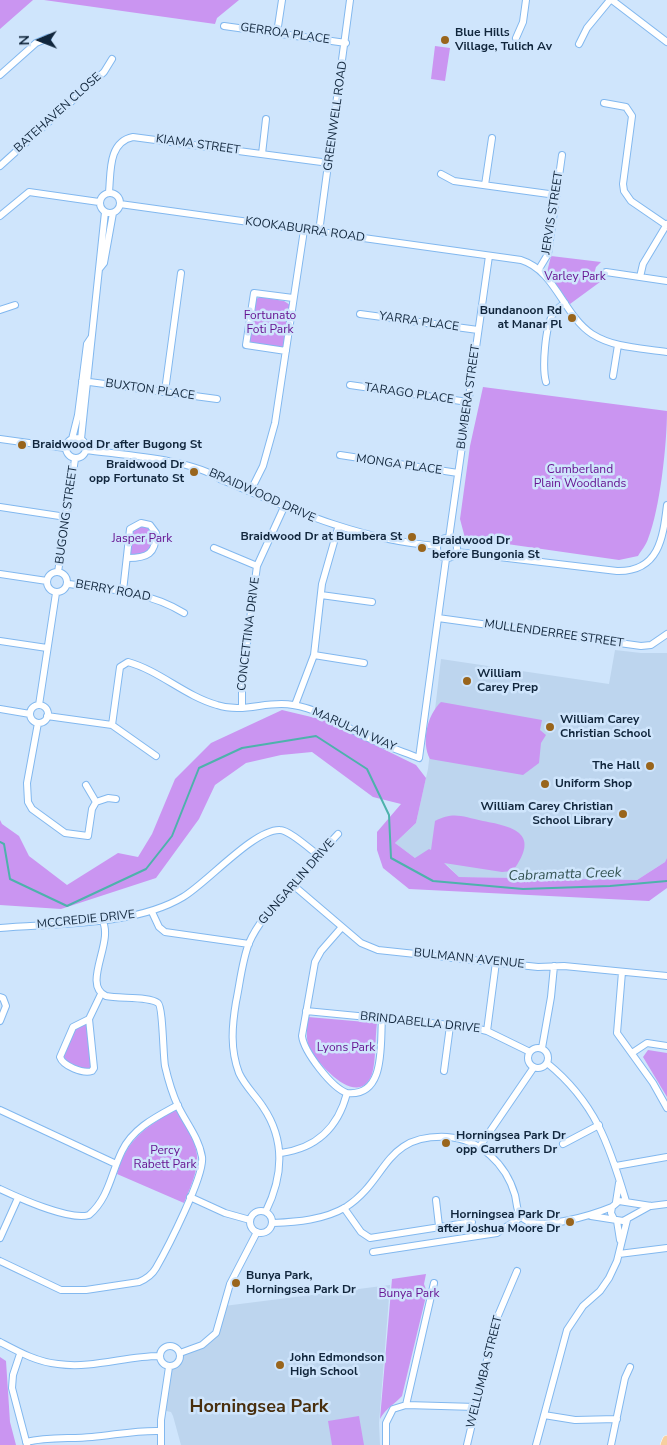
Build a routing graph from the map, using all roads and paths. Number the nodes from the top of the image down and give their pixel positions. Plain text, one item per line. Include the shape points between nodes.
1 (282, 0) edge
2 (350, 0) edge
3 (526, 0) edge
4 (611, 0) edge
5 (224, 26) dead end
6 (277, 33) junction
7 (48, 38) dead end
8 (516, 38) dead end
9 (667, 42) edge
10 (346, 43) junction
11 (579, 44) dead end
12 (112, 58) dead end
13 (0, 75) edge
14 (604, 103) dead end
15 (266, 119) dead end
16 (492, 138) dead end
17 (262, 154) junction
18 (562, 154) dead end
19 (329, 164) junction
20 (0, 166) edge
21 (442, 174) dead end
22 (486, 185) junction
23 (109, 192) junction
24 (556, 195) junction
25 (100, 202) junction
26 (120, 204) junction
27 (105, 212) junction
28 (113, 213) junction
29 (0, 216) edge
30 (667, 225) edge
31 (304, 230) junction
32 (319, 232) junction
33 (489, 256) junction
34 (100, 268) junction
35 (539, 269) junction
36 (606, 272) dead end
37 (181, 273) dead end
38 (640, 277) junction
39 (667, 281) edge
40 (293, 298) junction
41 (565, 303) junction
42 (16, 306) dead end
43 (0, 310) edge
44 (360, 314) dead end
45 (478, 330) junction
46 (618, 345) junction
47 (286, 351) junction
48 (667, 352) edge
49 (613, 376) dead end
50 (85, 381) junction
51 (546, 382) dead end
52 (350, 385) dead end
53 (165, 391) junction
54 (217, 399) dead end
55 (468, 402) junction
56 (72, 438) junction
57 (0, 439) edge
58 (81, 439) junction
59 (65, 448) junction
60 (86, 450) junction
61 (340, 455) dead end
62 (75, 459) junction
63 (458, 473) junction
64 (251, 490) junction
65 (667, 505) edge
66 (285, 506) junction
67 (0, 507) edge
68 (66, 517) junction
69 (338, 528) junction
70 (449, 538) junction
71 (437, 546) junction
72 (214, 548) dead end
73 (457, 552) junction
74 (128, 558) junction
75 (446, 559) junction
76 (257, 566) junction
77 (58, 572) junction
78 (0, 574) edge
79 (47, 582) junction
80 (68, 584) junction
81 (123, 591) junction
82 (56, 593) junction
83 (321, 595) junction
84 (372, 602) dead end
85 (184, 613) dead end
86 (438, 618) junction
87 (667, 634) edge
88 (0, 641) edge
89 (47, 648) junction
90 (314, 655) junction
91 (364, 663) dead end
92 (39, 705) junction
93 (295, 705) junction
94 (242, 708) junction
95 (0, 709) edge
96 (30, 714) junction
97 (47, 716) junction
98 (38, 723) junction
99 (112, 725) junction
100 (156, 756) dead end
101 (86, 785) dead end
102 (116, 799) dead end
103 (96, 802) junction
104 (338, 834) dead end
105 (318, 855) junction
106 (293, 885) junction
107 (152, 912) junction
108 (102, 920) junction
109 (342, 927) junction
110 (0, 928) edge
111 (249, 944) junction
112 (496, 962) junction
113 (554, 966) junction
114 (622, 972) junction
115 (667, 976) edge
116 (101, 994) junction
117 (0, 997) edge
118 (306, 1011) junction
119 (89, 1019) junction
120 (382, 1019) junction
121 (0, 1021) edge
122 (450, 1026) junction
123 (487, 1031) junction
124 (667, 1046) edge
125 (542, 1048) junction
126 (530, 1052) junction
127 (632, 1053) junction
128 (547, 1063) junction
129 (534, 1067) junction
130 (444, 1071) dead end
131 (347, 1093) junction
132 (178, 1105) junction
133 (667, 1108) edge
134 (0, 1110) edge
135 (599, 1125) junction
136 (563, 1144) dead end
137 (480, 1146) junction
138 (280, 1153) junction
139 (667, 1158) edge
140 (116, 1164) junction
141 (616, 1166) junction
142 (619, 1179) junction
143 (0, 1189) edge
144 (190, 1197) junction
145 (18, 1198) junction
146 (436, 1200) dead end
147 (627, 1202) junction
148 (614, 1204) junction
149 (667, 1204) edge
150 (652, 1206) junction
151 (344, 1208) junction
152 (266, 1212) junction
153 (589, 1216) junction
154 (522, 1217) junction
155 (629, 1218) junction
156 (250, 1220) junction
157 (616, 1220) junction
158 (472, 1222) dead end
159 (272, 1223) junction
160 (439, 1226) junction
161 (257, 1232) junction
162 (0, 1238) edge
163 (621, 1244) junction
164 (667, 1248) edge
165 (373, 1252) dead end
166 (619, 1254) junction
167 (0, 1261) edge
168 (517, 1271) dead end
169 (434, 1283) dead end
170 (0, 1342) edge
171 (180, 1353) junction
172 (20, 1354) junction
173 (160, 1356) junction
174 (169, 1367) junction
175 (630, 1367) dead end
176 (406, 1406) junction
177 (476, 1407) junction
178 (544, 1415) junction
179 (617, 1419) junction
180 (161, 1431) junction
181 (667, 1440) edge
182 (26, 1444) edge
183 (161, 1445) edge
184 (386, 1445) edge
185 (467, 1445) edge
186 (536, 1445) edge
187 (611, 1445) edge
188 (666, 1445) edge

1 - 6 street
2 - 10 street, GREENWELL ROAD
3 - 8 street via 523,22
4 - 9 street
4 - 11 street via 587,28
5 - 6 street, GERROA PLACE
6 - 10 street, GERROA PLACE
7 - 13 street via 36,43
10 - 19 street, GREENWELL ROAD
12 - 20 street, BATEHAVEN CLOSE via 104,72
14 - 30 street via 626,107 632,116 624,191 631,201
15 - 17 street
16 - 22 street
17 - 19 street, KIAMA STREET
17 - 23 street, KIAMA STREET via 144,137 130,138 120,143 115,151
18 - 24 street, JERVIS STREET
19 - 32 street, GREENWELL ROAD
21 - 22 street via 454,181
22 - 24 street
23 - 25 street via 102,196
23 - 26 street via 116,194
24 - 35 street, JERVIS STREET via 548,254
25 - 27 street
25 - 29 street via 29,192
26 - 28 street
26 - 31 street, KOOKABURRA ROAD
27 - 28 street
27 - 34 street
28 - 34 street via 104,263
30 - 38 street via 643,264
31 - 32 street, KOOKABURRA ROAD
31 - 40 street
32 - 33 street, KOOKABURRA ROAD
33 - 35 street, KOOKABURRA ROAD via 521,260
33 - 45 street, BUMBERA STREET
34 - 50 street
35 - 41 street
36 - 38 street
37 - 53 street
38 - 39 street
40 - 47 street
40 - 47 street via 254,293 246,345
41 - 46 street via 589,332
41 - 51 street via 554,312 550,324 544,365
42 - 43 street
44 - 45 street, YARRA PLACE
45 - 55 street, BUMBERA STREET
46 - 48 street
46 - 49 street
47 - 64 street via 275,423 263,466
50 - 53 street, BUXTON PLACE
50 - 56 street
50 - 58 street
52 - 55 street, TARAGO PLACE
53 - 54 street, BUXTON PLACE
55 - 63 street, BUMBERA STREET
56 - 58 street
56 - 59 street
57 - 59 street
58 - 60 street
59 - 62 street via 67,454
60 - 62 street
60 - 64 street, BRAIDWOOD DRIVE via 209,471 220,479
61 - 63 street, MONGA PLACE
62 - 68 street, BUGONG STREET
63 - 70 street, BUMBERA STREET
64 - 66 street, BRAIDWOOD DRIVE
65 - 73 street via 664,535 659,548 646,562 630,570
66 - 69 street, BRAIDWOOD DRIVE
66 - 76 street, CONCETTINA DRIVE
67 - 68 street
68 - 77 street, BUGONG STREET
69 - 71 street, BRAIDWOOD DRIVE
69 - 83 street
70 - 71 street
70 - 73 street via 456,543
71 - 75 street via 438,553
72 - 76 street
73 - 75 street
74 - 74 street via 130,529 141,523 150,525 156,533 154,551 148,556
74 - 81 street
75 - 86 street
76 - 94 street, CONCETTINA DRIVE via 242,680
77 - 79 street via 51,574
77 - 80 street via 67,578
78 - 79 street
79 - 82 street
80 - 81 street, BERRY ROAD
80 - 82 street
81 - 85 street, BERRY ROAD via 158,599
82 - 89 street
83 - 84 street
83 - 90 street
86 - 87 street, MULLENDERREE STREET via 640,646 652,645
86 - 93 street, MARULAN WAY via 419,758
88 - 89 street
89 - 92 street
90 - 91 street
90 - 93 street
92 - 96 street via 33,707
92 - 97 street via 47,710
93 - 94 street, MARULAN WAY
94 - 99 street, MARULAN WAY via 217,705 150,670 125,663 120,667
95 - 96 street
96 - 98 street
97 - 98 street
97 - 99 street
98 - 103 street via 26,794 32,809 65,833 88,836
99 - 100 street
101 - 103 street
102 - 103 street
104 - 105 street, GUNGARLIN DRIVE
105 - 106 street, GUNGARLIN DRIVE
105 - 107 street, MCCREDIE DRIVE via 286,831 276,830 255,839 184,897
106 - 109 street, BULMANN AVENUE
106 - 111 street, GUNGARLIN DRIVE via 259,924
107 - 108 street, MCCREDIE DRIVE
107 - 111 street via 164,932
108 - 110 street, MCCREDIE DRIVE
108 - 116 street via 104,943 96,977
109 - 112 street, BULMANN AVENUE via 378,950
109 - 118 street via 315,962
111 - 138 street, GUNGARLIN DRIVE via 234,1014 232,1046 239,1072 270,1118
112 - 113 street, BULMANN AVENUE
112 - 123 street
113 - 114 street, BULMANN AVENUE
113 - 125 street
114 - 115 street, BULMANN AVENUE
114 - 127 street via 617,1033
116 - 119 street
116 - 132 street via 150,1000 162,1008 164,1061
117 - 121 street via 6,1006
118 - 120 street, BRINDABELLA DRIVE
118 - 131 street via 302,1029 304,1048 338,1088
119 - 119 street via 95,1062 92,1071 85,1072 64,1063 60,1057 73,1027
120 - 122 street, BRINDABELLA DRIVE
120 - 131 street via 375,1081 364,1090
122 - 123 street, BRINDABELLA DRIVE
122 - 130 street
123 - 126 street, BRINDABELLA DRIVE
124 - 127 street via 647,1043
125 - 126 street via 534,1048
125 - 128 street via 548,1053
126 - 129 street via 528,1061
127 - 133 street
128 - 129 street via 542,1068
128 - 135 street via 579,1094
129 - 137 street
131 - 138 street via 338,1119 329,1132 306,1148
132 - 140 street via 148,1122 132,1136
132 - 144 street via 197,1139 203,1159
134 - 140 street
135 - 136 street
135 - 141 street
137 - 151 street via 446,1137 409,1144 391,1155 361,1195
137 - 154 street via 500,1165 508,1178
138 - 152 street, GUNGARLIN DRIVE via 279,1180
139 - 141 street
140 - 145 street via 104,1198 89,1216 76,1217
141 - 142 street
142 - 147 street
142 - 148 street
143 - 145 street
144 - 156 street
144 - 167 street via 156,1268 139,1282 86,1290 61,1290
145 - 162 street
146 - 160 street
147 - 148 street
147 - 150 street
147 - 155 street via 632,1209
148 - 153 street
148 - 157 street via 611,1213
149 - 150 street
150 - 155 street
151 - 159 street via 304,1221
151 - 160 street via 361,1232 370,1238
152 - 156 street via 256,1212
152 - 159 street
153 - 154 street via 538,1223
153 - 157 street
154 - 165 street via 497,1233
155 - 157 street
155 - 163 street
156 - 161 street
157 - 163 street
158 - 160 street
159 - 161 street via 266,1232
161 - 171 street via 230,1284 216,1333 202,1345
163 - 166 street
164 - 166 street
166 - 178 street via 609,1278 578,1312 567,1330
168 - 177 street, WELLUMBA STREET via 497,1318
169 - 176 street
170 - 172 street
171 - 173 street via 175,1347 167,1346
171 - 174 street via 179,1362
172 - 173 street via 68,1365
172 - 182 street via 12,1388
173 - 174 street via 162,1363
174 - 180 street
175 - 179 street via 624,1378
176 - 177 street
176 - 184 street via 393,1409 386,1423
177 - 185 street, WELLUMBA STREET
178 - 179 street via 575,1420
178 - 186 street
179 - 187 street
180 - 182 street via 49,1438
180 - 183 street
181 - 188 main road

